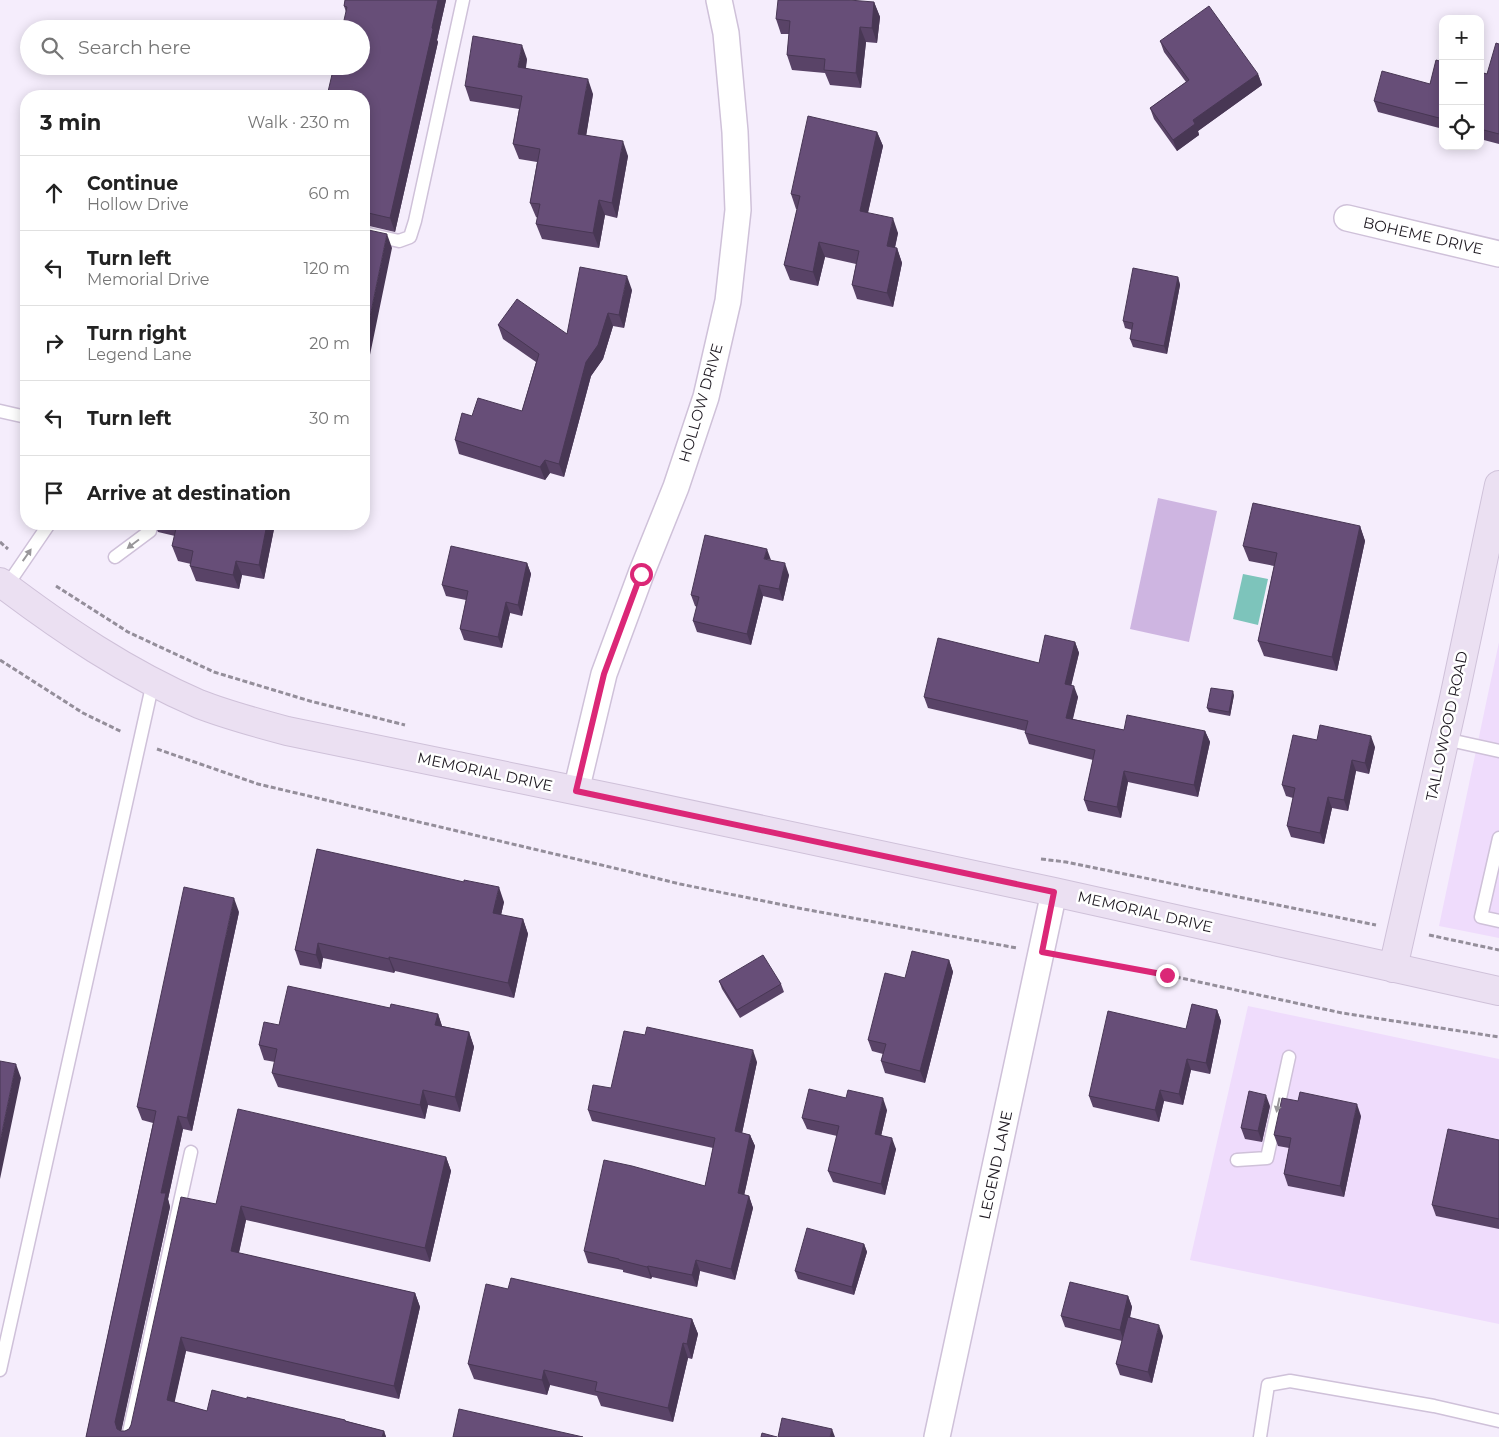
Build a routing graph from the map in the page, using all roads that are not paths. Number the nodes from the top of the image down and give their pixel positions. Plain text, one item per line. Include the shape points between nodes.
1 (463, 0) edge
2 (719, 0) edge
3 (1347, 218) dead end
4 (370, 234) edge
5 (1499, 254) edge
6 (0, 411) edge
7 (20, 416) edge
8 (1499, 485) edge
9 (1494, 526) edge
10 (45, 530) edge
11 (150, 531) dead end
12 (115, 557) dead end
13 (3, 584) edge
14 (153, 682) junction
15 (1445, 739) junction
16 (1499, 751) edge
17 (576, 791) junction
18 (1499, 838) edge
19 (1054, 892) junction
20 (1499, 921) edge
21 (1393, 968) junction
22 (1499, 991) edge
23 (1289, 1057) dead end
24 (191, 1152) dead end
25 (1237, 1160) dead end
26 (0, 1367) edge
27 (1499, 1421) edge
28 (128, 1437) edge
29 (937, 1437) edge
30 (1260, 1437) edge

1 - 4 lane via 410,237 399,241
2 - 17 street, HOLLOW DRIVE via 726,33 736,132 738,210 728,301 706,397 676,487 604,674
3 - 5 street, BOHEME DRIVE
6 - 7 lane
8 - 9 main road, TALLOWOOD ROAD
9 - 15 main road, TALLOWOOD ROAD
13 -> 10 lane
11 -> 12 lane
13 - 14 main road, MEMORIAL DRIVE via 89,646
14 - 17 main road, MEMORIAL DRIVE via 200,704 286,731
14 - 26 lane
15 - 16 lane
15 - 21 main road, TALLOWOOD ROAD
17 - 19 main road, MEMORIAL DRIVE
18 - 20 lane via 1481,917
19 - 21 main road, MEMORIAL DRIVE
19 - 29 street, LEGEND LANE
21 - 22 main road, MEMORIAL DRIVE
23 -> 25 lane via 1267,1158
24 - 28 lane
27 - 30 lane via 1434,1406 1290,1381 1268,1384

